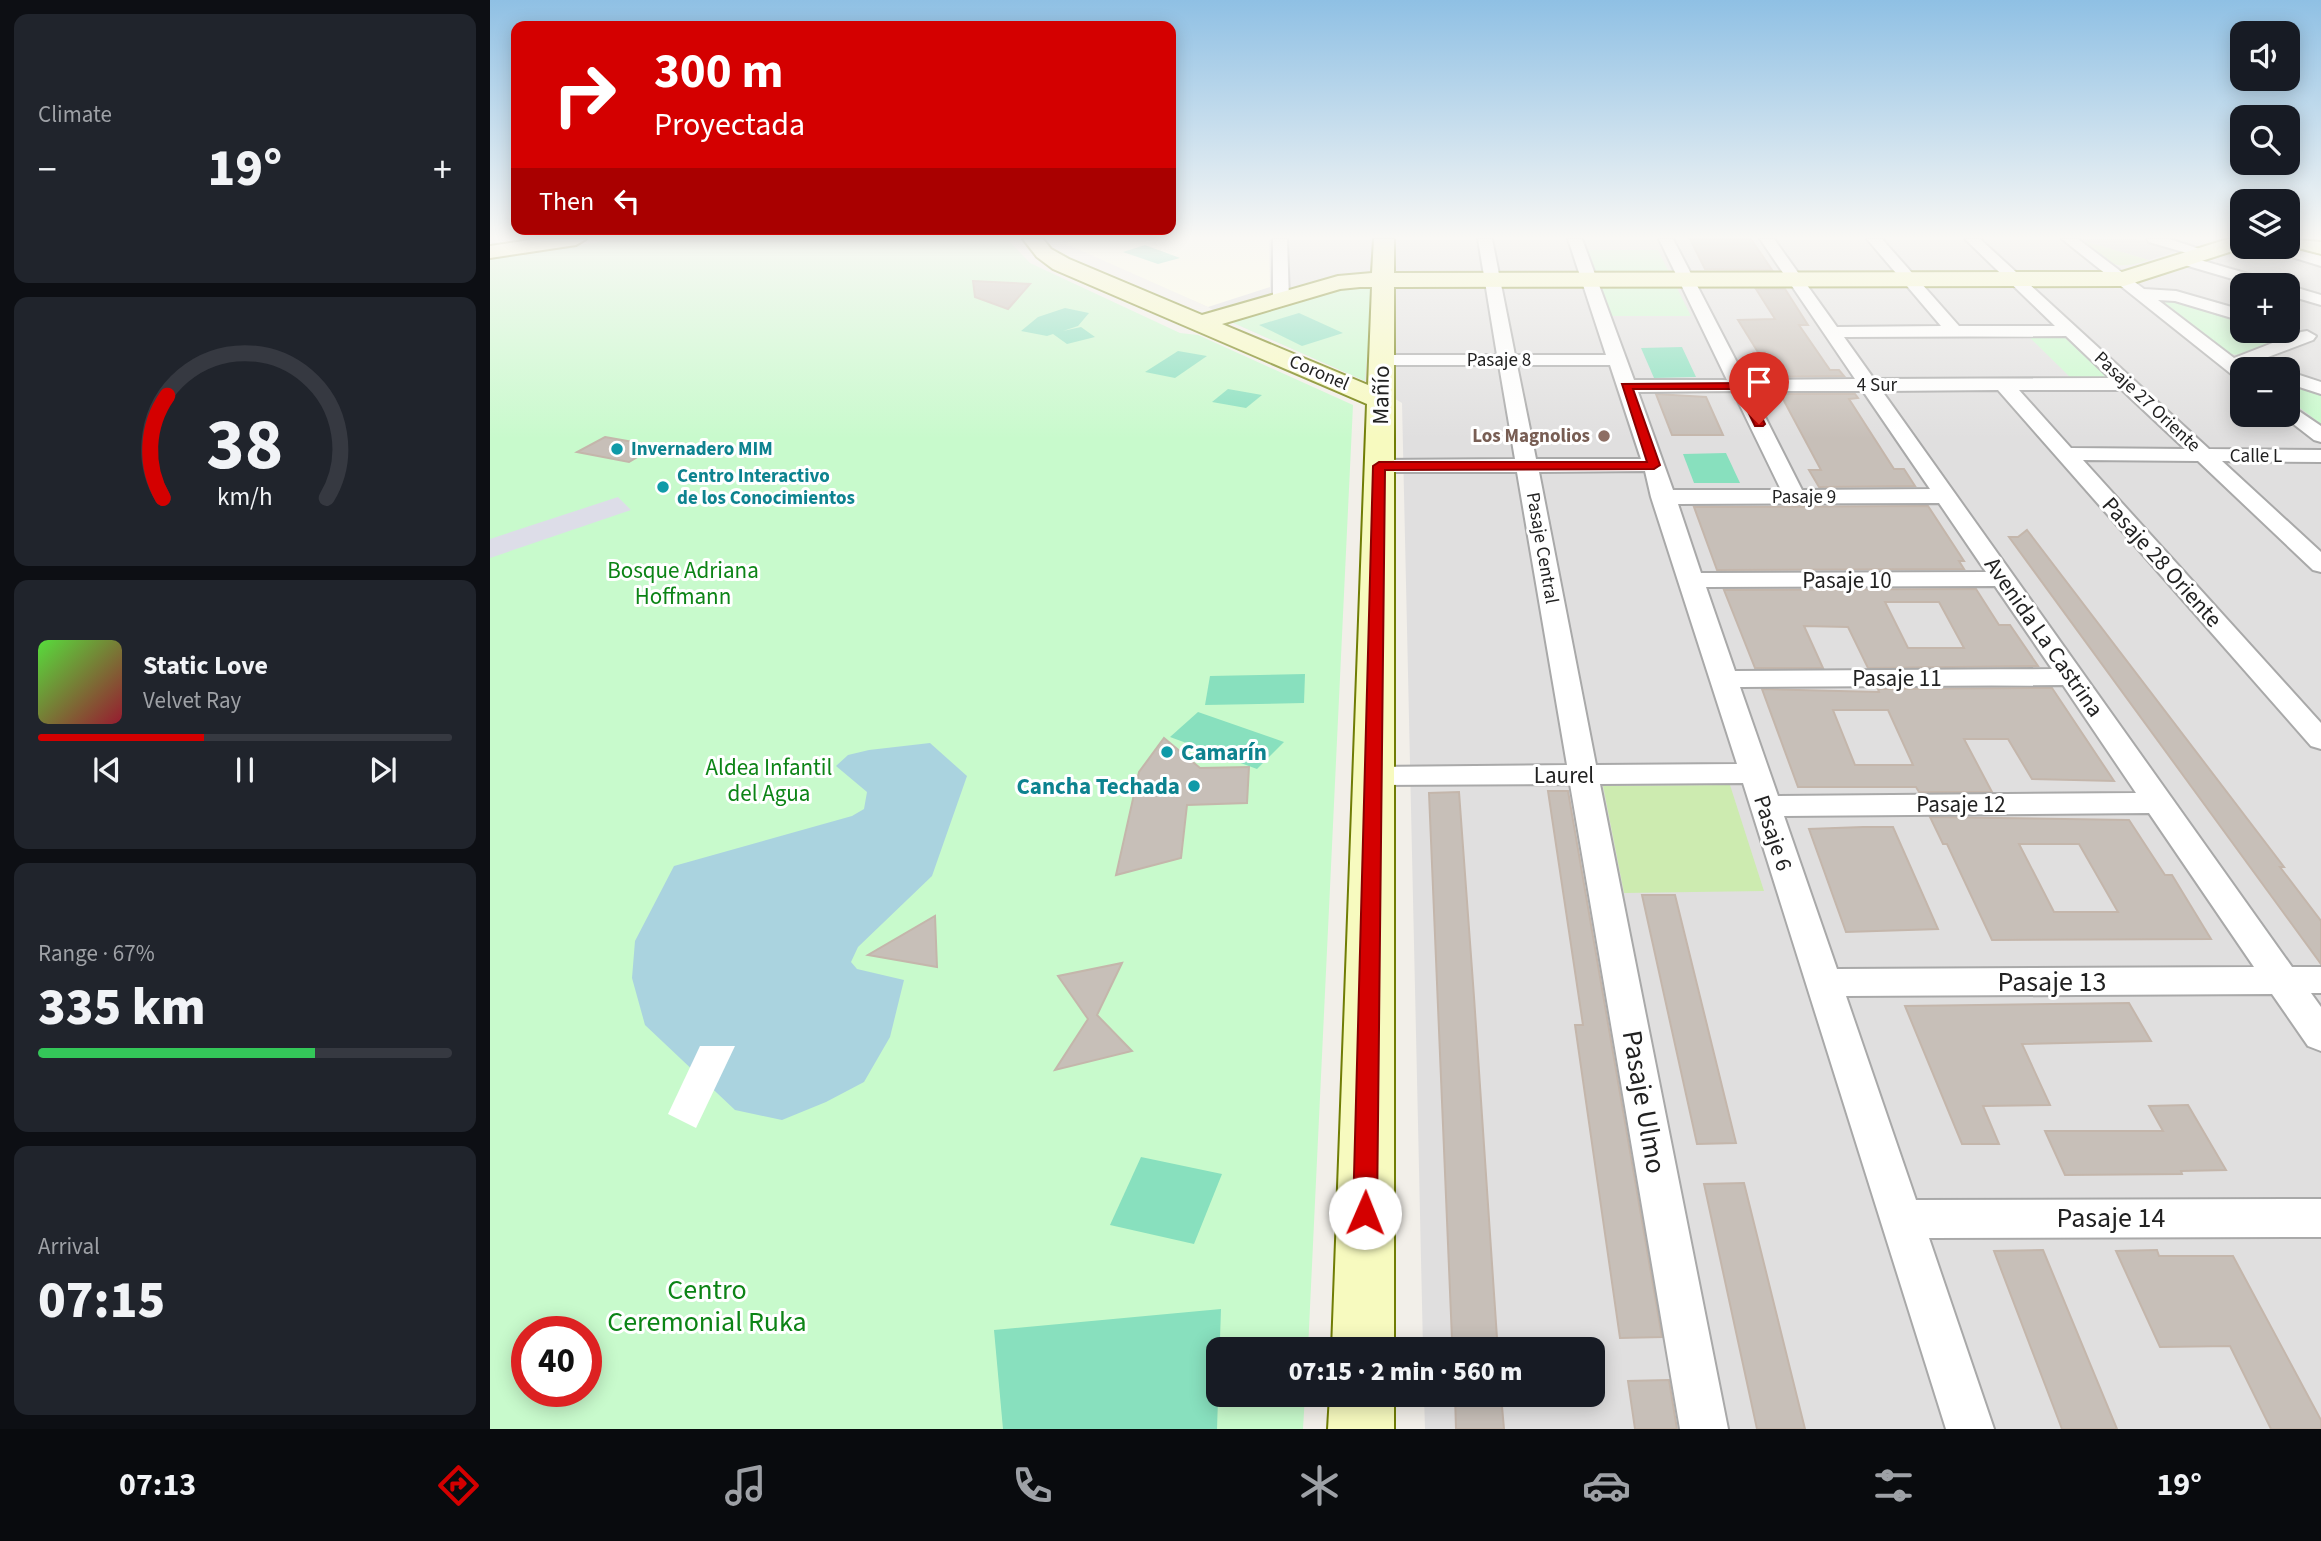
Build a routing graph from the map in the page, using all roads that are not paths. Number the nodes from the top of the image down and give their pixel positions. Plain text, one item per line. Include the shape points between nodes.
1 (1160, 306) edge
2 (1261, 306) edge
3 (1382, 306) edge
4 (1497, 306) edge
5 (1598, 306) edge
6 (1701, 306) edge
7 (1814, 306) edge
8 (1932, 306) edge
9 (2044, 306) edge
10 (2157, 306) edge
11 (2208, 306) edge
12 (2230, 312) edge
13 (1201, 323) junction
14 (2071, 331) junction
15 (1832, 332) junction
16 (1955, 332) junction
17 (2314, 339) edge
18 (2260, 357) edge
19 (1507, 360) junction
20 (1617, 360) junction
21 (2230, 360) edge
22 (1381, 380) junction
23 (2300, 381) edge
24 (2003, 384) junction
25 (2127, 384) junction
26 (1741, 385) junction
27 (1869, 385) junction
28 (1626, 386) junction
29 (2321, 388) edge
30 (2300, 419) edge
31 (2321, 436) edge
32 (2065, 454) junction
33 (2204, 456) junction
34 (2321, 456) edge
35 (1527, 465) junction
36 (1379, 466) junction
37 (1658, 481) junction
38 (1946, 496) junction
39 (1795, 497) junction
40 (2321, 565) edge
41 (2004, 579) junction
42 (1690, 580) junction
43 (2072, 677) junction
44 (1722, 679) junction
45 (2321, 740) edge
46 (1754, 774) junction
47 (1583, 775) junction
48 (1373, 776) junction
49 (2159, 803) junction
50 (1764, 806) junction
51 (2282, 980) junction
52 (2321, 980) edge
53 (1823, 983) junction
54 (2321, 1036) edge
55 (2321, 1218) edge
56 (1901, 1219) junction
57 (1363, 1337) edge
58 (1362, 1407) edge
59 (1361, 1429) edge
60 (1704, 1429) edge
61 (1970, 1429) edge

1 - 13 street, Coronel
2 - 13 street
3 - 22 street, Mañío
4 - 19 street, Pasaje Central
5 - 20 street, Pasaje 6
6 - 26 street
7 - 15 street, Avenida La Castrina
8 - 16 street
9 - 14 street, Pasaje 27 Oriente
10 - 21 street
11 - 12 street
13 - 22 street, Coronel
14 - 16 street
14 - 25 street, Pasaje 27 Oriente
15 - 16 street
15 - 27 street, Avenida La Castrina
17 - 18 street
19 - 20 street, Pasaje 8
19 - 22 street, Pasaje 8
19 - 35 street, Pasaje Central
20 - 28 street, Pasaje 6
22 - 36 street, Mañío
23 - 29 street
24 - 25 street, 4 Sur
24 - 27 street, 4 Sur
24 - 32 street, Pasaje 28 Oriente
25 - 33 street, Pasaje 27 Oriente
26 - 27 street, 4 Sur
26 - 28 street, 4 Sur
26 - 39 street
27 - 38 street, Avenida La Castrina
28 - 37 street, Pasaje 6
30 - 31 street
32 - 33 street, Calle L
32 - 45 street, Pasaje 28 Oriente
33 - 34 street, Calle L
33 - 40 street, Pasaje 27 Oriente
35 - 36 street, Pasaje 9
35 - 37 street, Pasaje 9
35 - 47 street, Pasaje Central
36 - 48 street, Mañío
37 - 39 street, Pasaje 9
37 - 42 street, Pasaje 6
38 - 39 street, Pasaje 9
38 - 41 street, Avenida La Castrina
41 - 42 street, Pasaje 10
41 - 43 street, Avenida La Castrina
42 - 44 street, Pasaje 6
43 - 44 street, Pasaje 11
43 - 49 street, Avenida La Castrina
44 - 46 street, Pasaje 6
46 - 47 street, Laurel
46 - 50 street, Pasaje 6
47 - 48 street, Laurel
47 - 60 street, Pasaje Ulmo
48 - 57 street, Mañío
49 - 50 street, Pasaje 12
49 - 51 street, Avenida La Castrina
50 - 53 street, Pasaje 6
51 - 52 street, Pasaje 13
51 - 53 street, Pasaje 13
51 - 54 street, Avenida La Castrina
53 - 56 street, Pasaje 6
55 - 56 street, Pasaje 14
56 - 61 street, Pasaje 6
58 - 59 street

